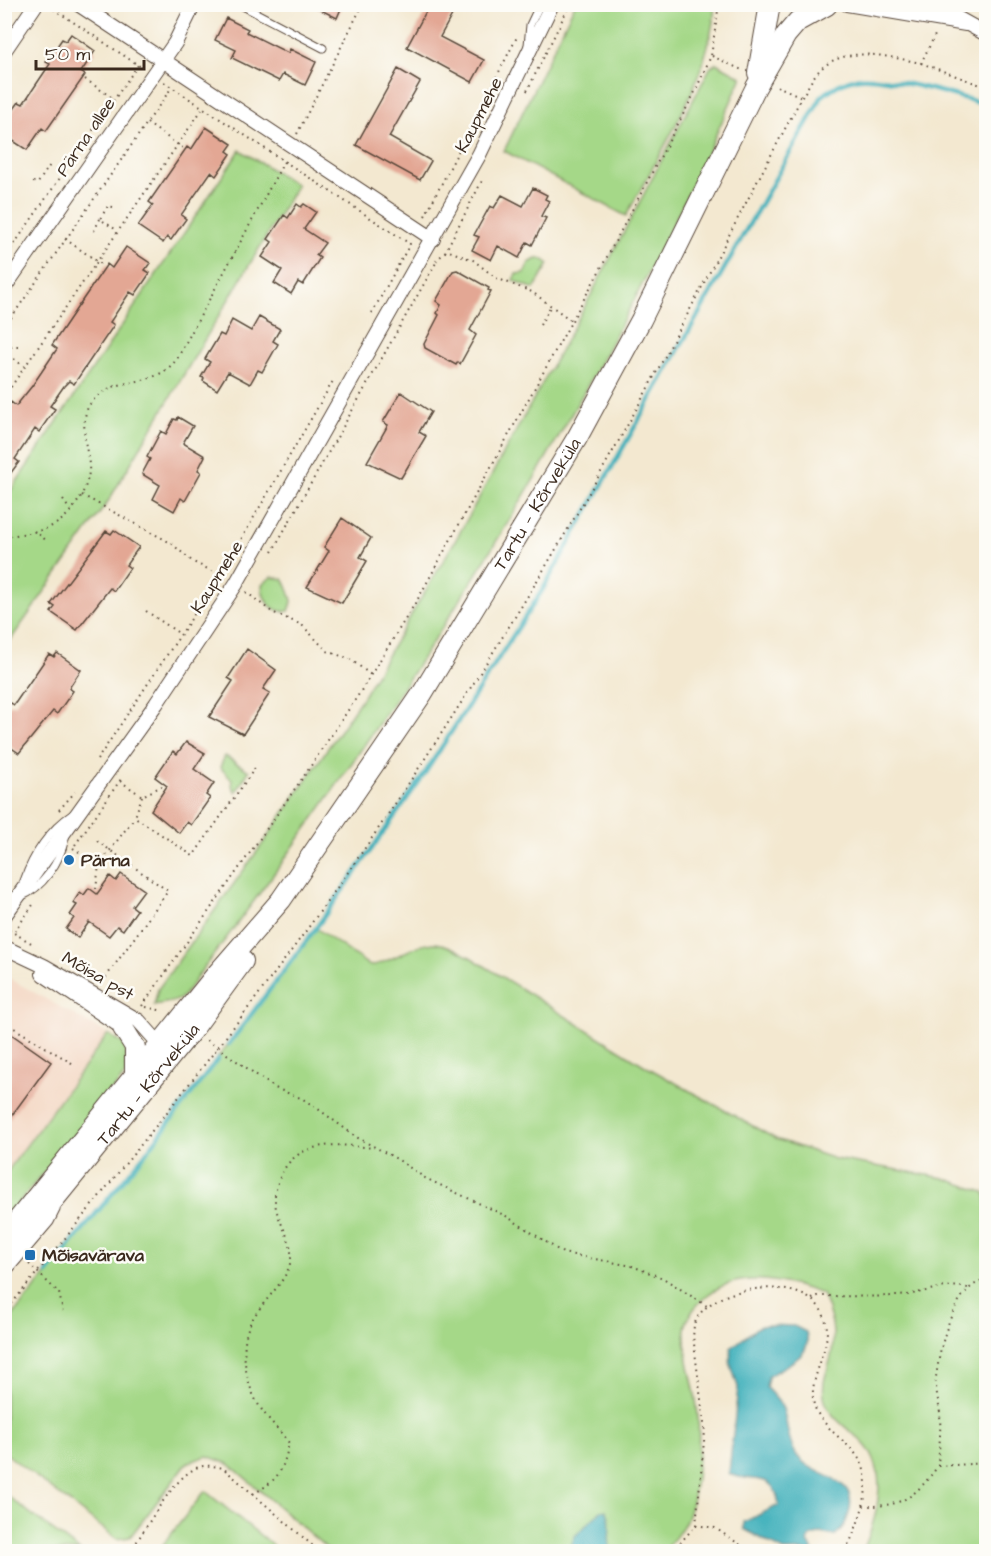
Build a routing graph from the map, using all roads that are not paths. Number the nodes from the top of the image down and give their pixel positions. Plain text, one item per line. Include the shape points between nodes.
1 (36, 4) edge
2 (78, 4) edge
3 (194, 4) edge
4 (239, 4) edge
5 (540, 4) edge
6 (552, 4) edge
7 (770, 4) edge
8 (847, 4) edge
9 (932, 4) edge
10 (823, 5) edge
11 (966, 24) junction
12 (987, 34) edge
13 (323, 48) dead end
14 (4, 51) edge
15 (164, 60) junction
16 (526, 60) junction
17 (758, 81) junction
18 (433, 239) junction
19 (4, 288) edge
20 (82, 807) junction
21 (17, 898) junction
22 (4, 916) edge
23 (6, 948) edge
24 (123, 1028) junction
25 (166, 1051) junction
26 (135, 1078) junction
27 (4, 1237) edge
28 (13, 1259) edge
29 (4, 1276) edge

1 - 14 street
2 - 15 street
3 - 15 street, Pärna allee
4 - 13 lane
5 - 16 lane via 530,25
6 - 16 street, Kaupmehe
7 - 17 main road, Tartu — Kõrveküla
8 - 11 street
9 - 11 street
10 - 17 main road, Tartu — Kõrveküla via 798,21 786,35
11 - 12 street
15 - 18 street
15 - 19 street, Pärna allee
16 - 18 street, Kaupmehe
17 - 25 main road, Tartu — Kõrveküla via 641,320 555,476 422,694 281,900 215,976
18 - 20 street, Kaupmehe via 236,584
20 - 21 street, Kaupmehe
20 - 21 lane via 58,823 29,864
21 - 22 street, Kaupmehe
23 - 24 street, Mõisa pst
23 - 25 street, Mõisa pst via 139,1021
24 - 25 street, Mõisa pst
24 - 26 main road via 135,1047
25 - 26 main road, Tartu — Kõrveküla
25 - 28 main road, Tartu — Kõrveküla
26 - 27 main road, Tartu — Kõrveküla
28 - 29 lane

